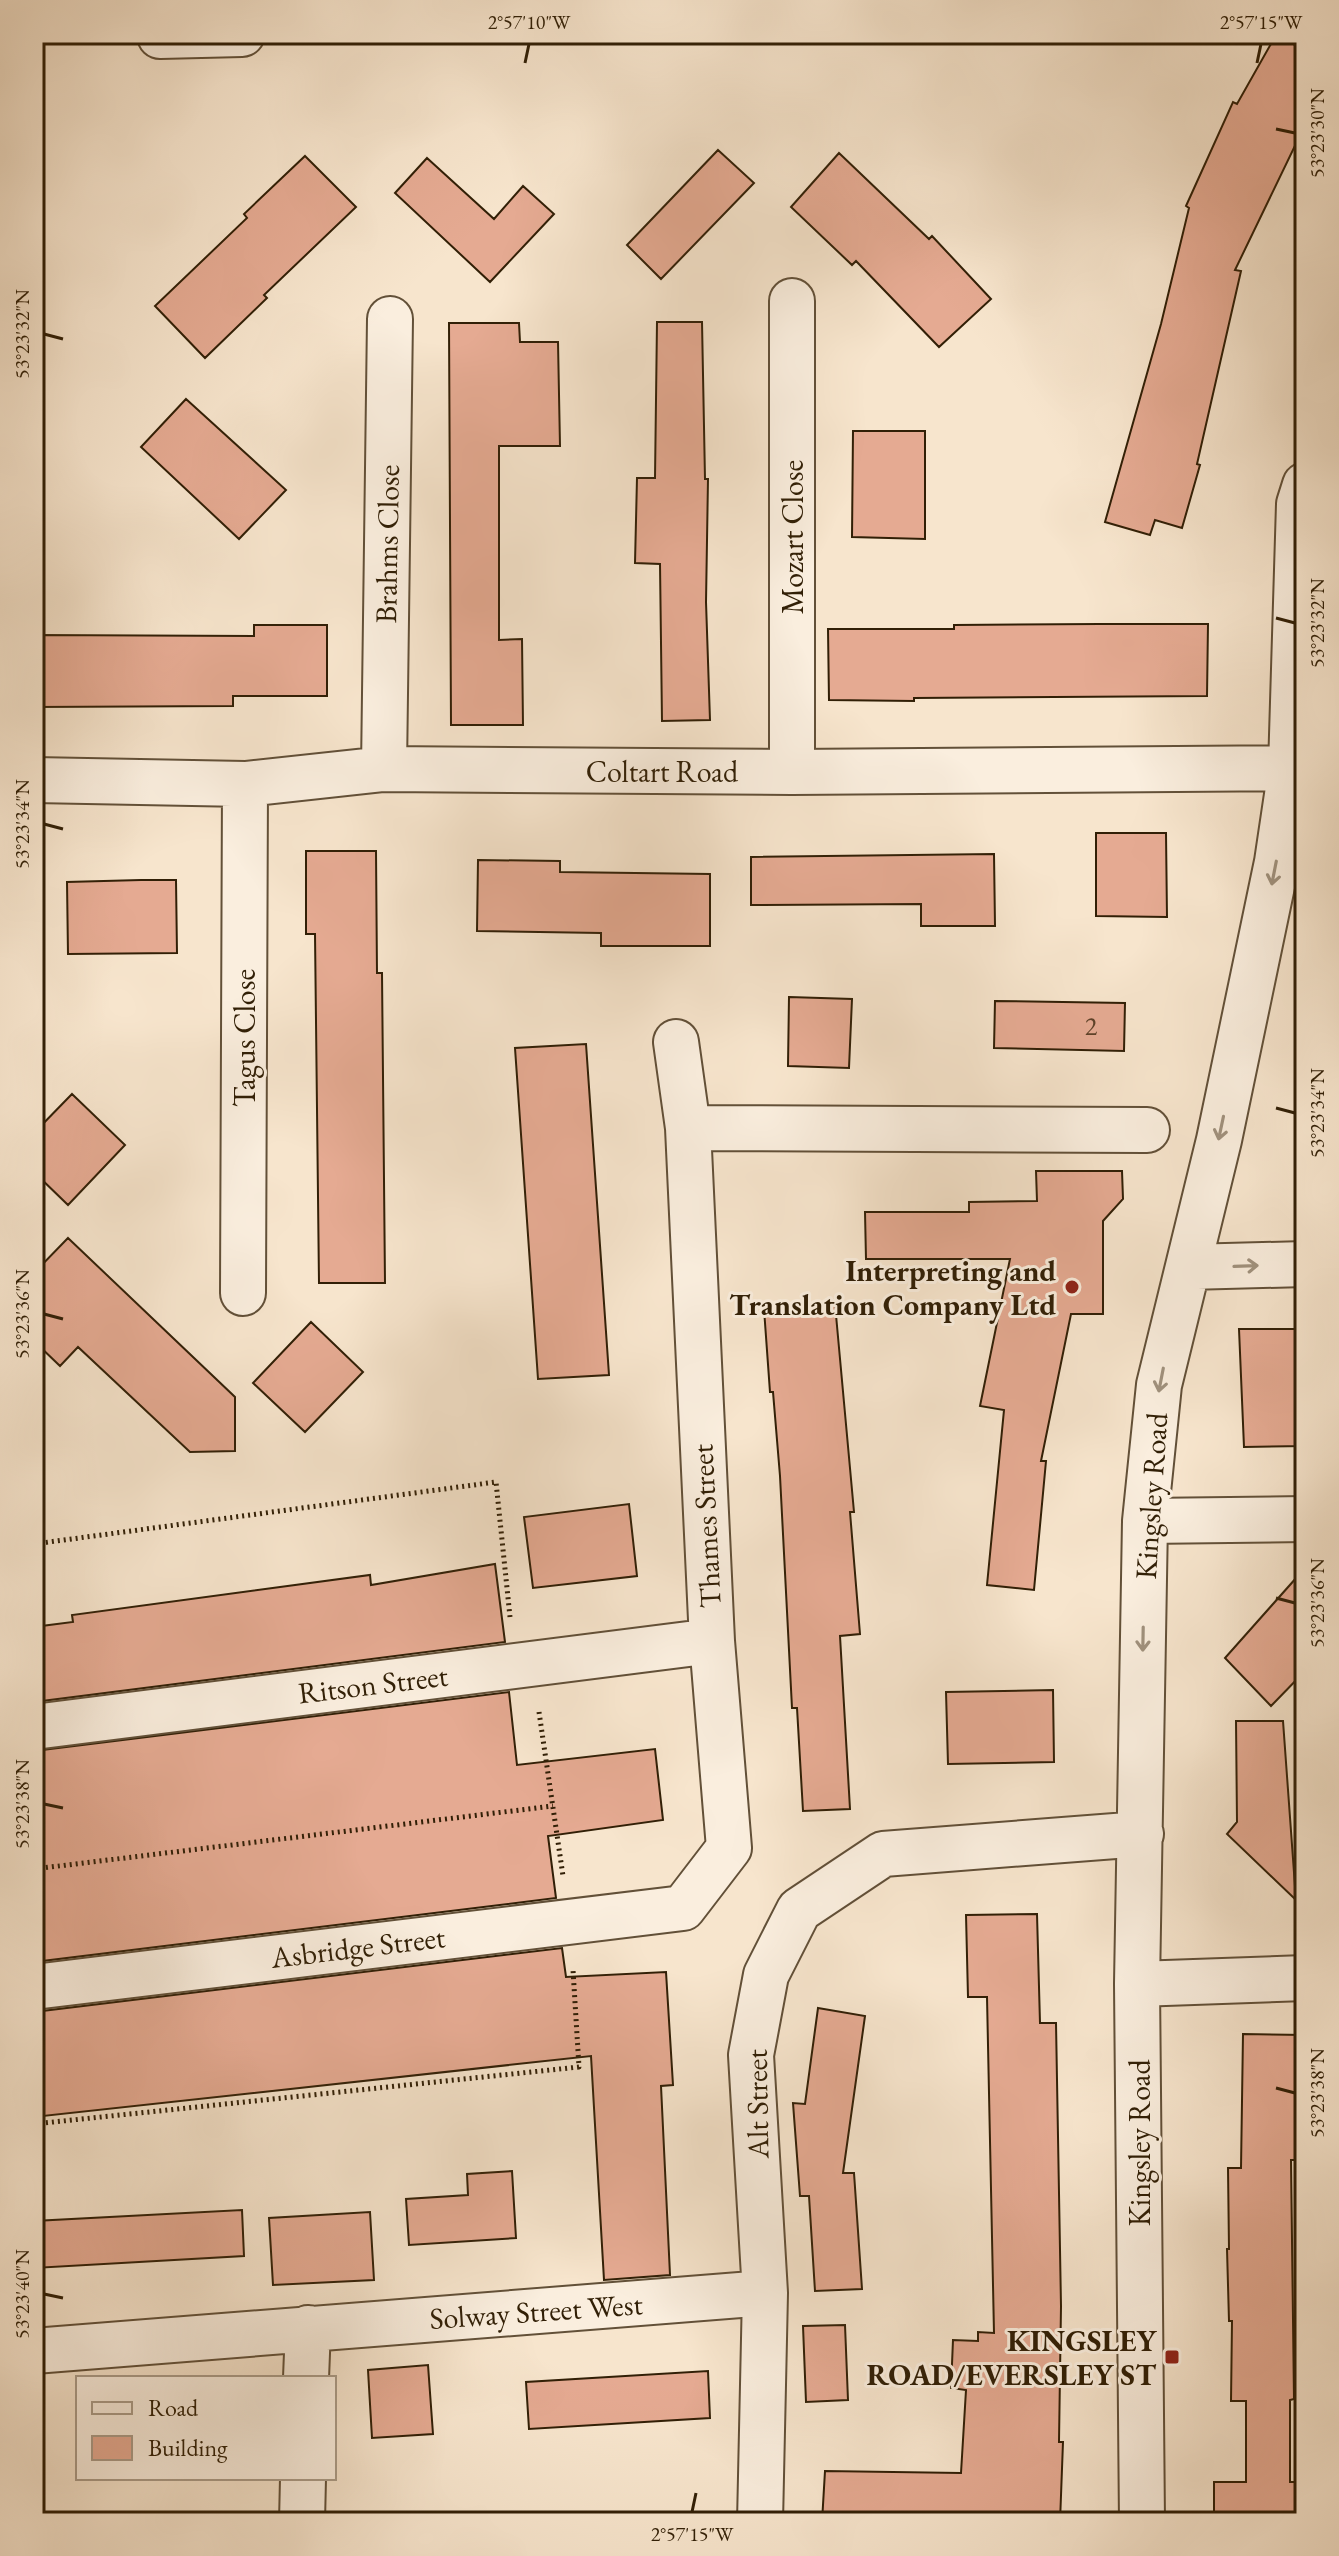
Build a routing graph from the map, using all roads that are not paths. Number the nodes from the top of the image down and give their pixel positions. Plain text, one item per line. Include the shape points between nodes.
1 (242, 34) edge
2 (160, 36) dead end
3 (792, 301) dead end
4 (390, 319) dead end
5 (1303, 497) edge
6 (1291, 768) junction
7 (384, 769) junction
8 (792, 772) junction
9 (34, 780) edge
10 (245, 784) junction
11 (676, 1042) dead end
12 (688, 1128) junction
13 (1147, 1130) dead end
14 (1305, 1264) edge
15 (1188, 1267) junction
16 (243, 1293) dead end
17 (1305, 1519) edge
18 (1145, 1521) junction
19 (712, 1641) junction
20 (34, 1727) edge
21 (1141, 1834) junction
22 (683, 1908) joint
23 (1305, 1978) edge
24 (1137, 1984) junction
25 (34, 1987) edge
26 (765, 2293) junction
27 (308, 2328) junction
28 (34, 2351) edge
29 (306, 2376) edge
30 (303, 2480) edge
31 (302, 2522) edge
32 (760, 2522) edge
33 (1142, 2522) edge

1 - 2 street
3 - 8 street, Mozart Close
4 - 7 street, Brahms Close
5 - 6 street, Kingsley Road
6 - 8 street, Coltart Road
6 -> 15 street, Kingsley Road via 1277,862
7 - 8 street, Coltart Road
7 - 10 street, Coltart Road
9 - 10 street, Coltart Road
10 - 16 street, Tagus Close
11 - 12 street, Thames Street
12 - 13 street
12 - 19 street, Thames Street
15 -> 14 street
15 -> 18 street, Kingsley Road via 1159,1385
17 - 18 street
18 -> 21 street, Kingsley Road
19 - 20 street, Ritson Street
19 - 22 street, Thames Street via 729,1848
21 - 24 street, Kingsley Road
21 - 26 street, Alt Street via 883,1854 799,1910 766,1975 751,2055
22 - 25 street, Asbridge Street
23 - 24 street
24 - 33 street, Kingsley Road
26 - 27 street, Solway Street West
26 - 32 street, Alt Street
27 - 28 street, Solway Street West
27 - 29 street
30 - 31 street

